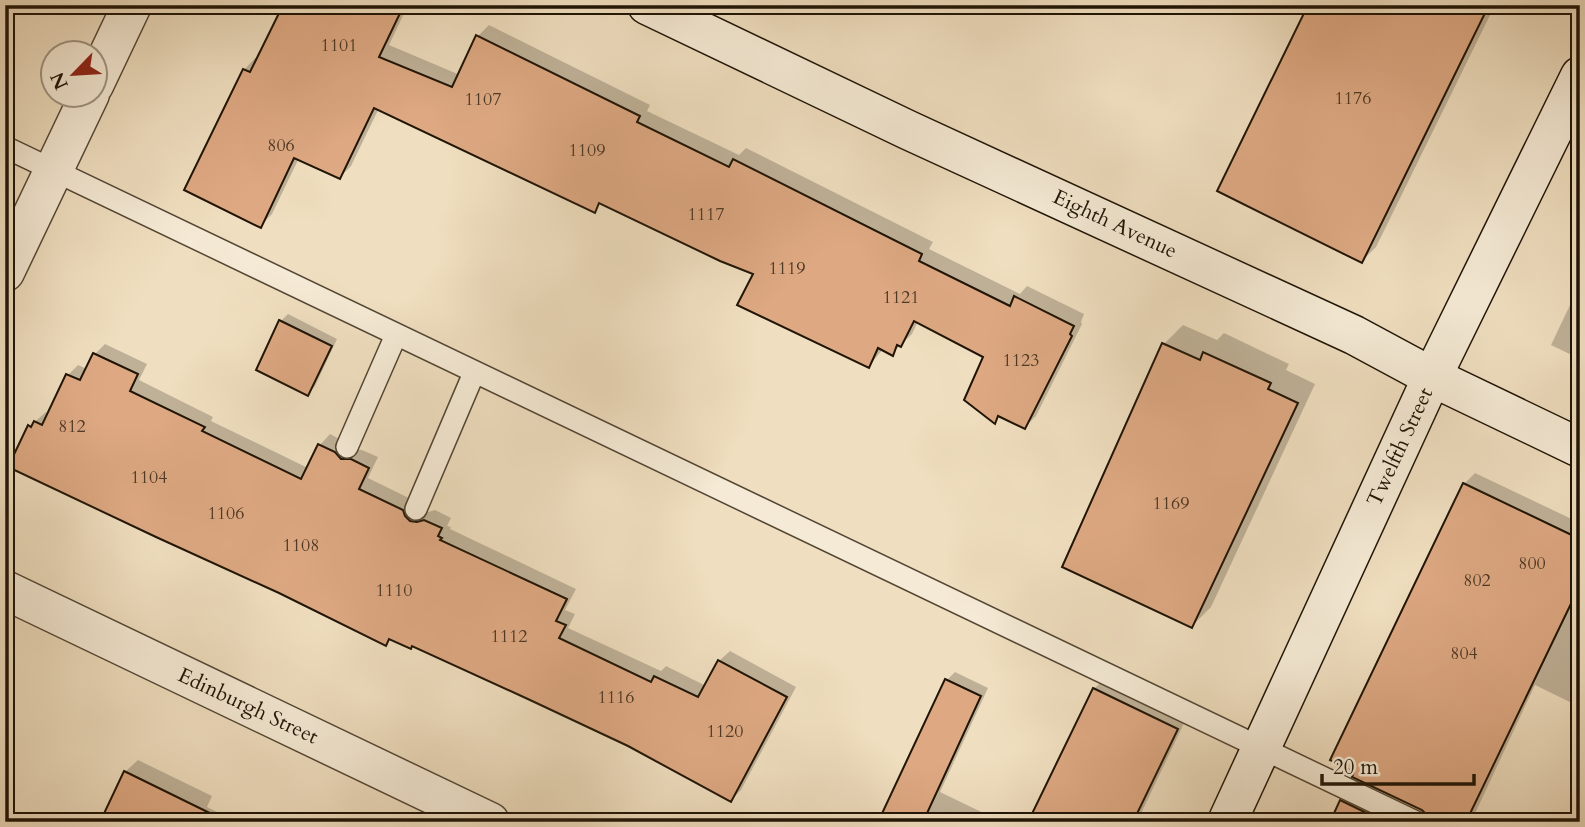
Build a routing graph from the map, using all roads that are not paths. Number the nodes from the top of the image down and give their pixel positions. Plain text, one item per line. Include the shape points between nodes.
1 (132, 5) edge
2 (647, 5) edge
3 (108, 56) edge
4 (1580, 76) edge
5 (83, 108) edge
6 (5, 147) edge
7 (53, 172) junction
8 (5, 272) edge
9 (396, 335) junction
10 (474, 373) junction
11 (1432, 377) junction
12 (347, 447) dead end
13 (1580, 449) edge
14 (416, 509) dead end
15 (5, 590) edge
16 (1261, 749) junction
17 (490, 822) edge
18 (1227, 822) edge
19 (1416, 822) edge

1 - 3 street
2 - 11 street, Eighth Avenue via 1341,329
4 - 11 street, Twelfth Street
5 - 7 street
6 - 7 lane
7 - 8 street
7 - 9 lane
9 - 10 lane
9 - 12 lane
10 - 14 lane
10 - 16 lane
11 - 13 street, Eighth Avenue
11 - 16 street, Twelfth Street
15 - 17 street, Edinburgh Street
16 - 18 street, Twelfth Street
16 - 19 lane

